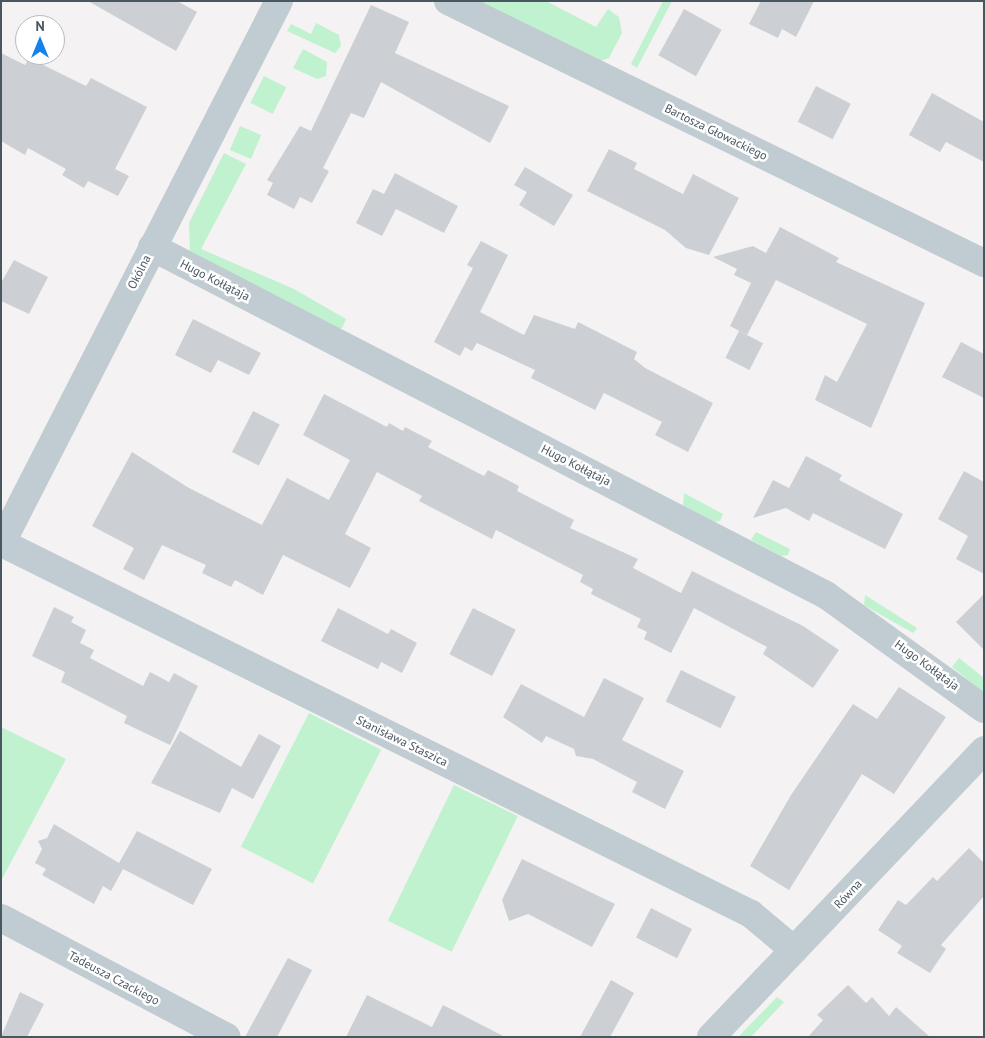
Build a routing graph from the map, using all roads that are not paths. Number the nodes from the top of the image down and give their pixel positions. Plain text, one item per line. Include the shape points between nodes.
1 (279, 1) edge
2 (448, 1) edge
3 (152, 247) junction
4 (984, 263) edge
5 (2, 544) edge
6 (984, 709) edge
7 (984, 750) edge
8 (1, 918) edge
9 (794, 950) junction
10 (227, 1037) edge
11 (711, 1037) edge

1 - 3 street, Okólna
2 - 4 street, Bartosza Głowackiego
3 - 5 street, Okólna
3 - 6 street, Hugo Kołłątaja via 826,595
5 - 9 street, Stanisława Staszica via 751,914
7 - 9 street, Równa
8 - 10 street, Tadeusza Czackiego
9 - 11 street, Równa

